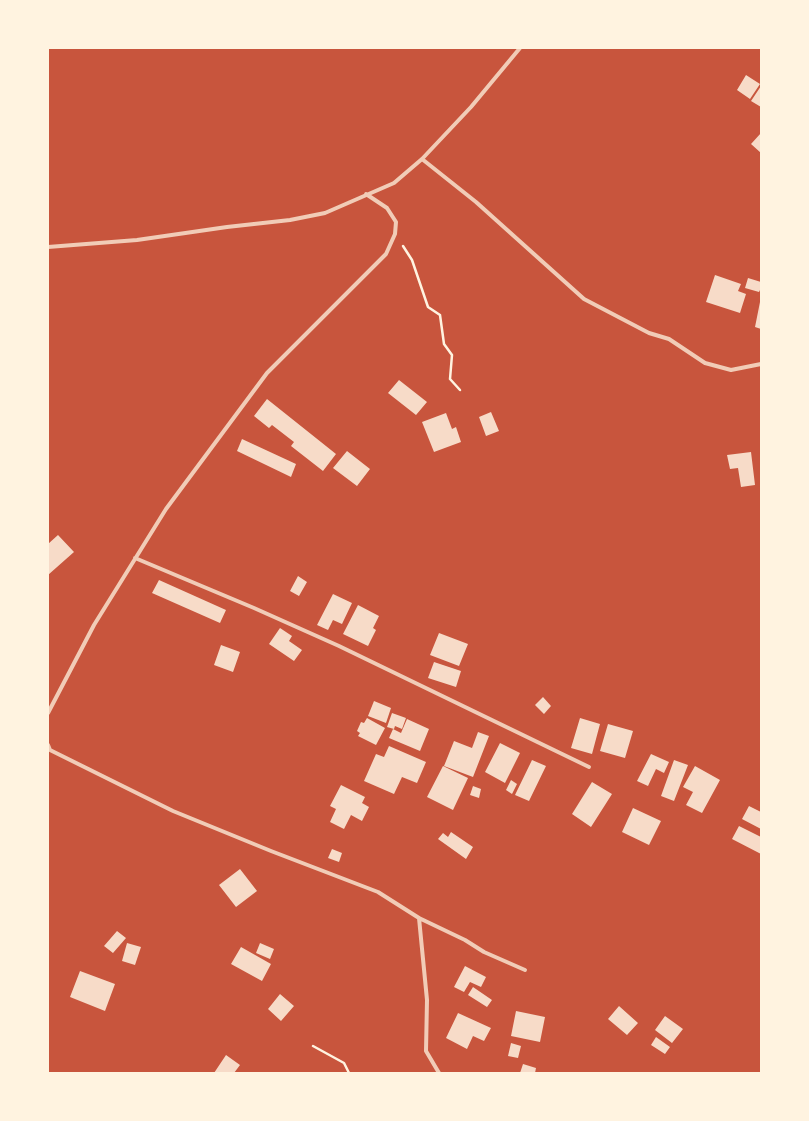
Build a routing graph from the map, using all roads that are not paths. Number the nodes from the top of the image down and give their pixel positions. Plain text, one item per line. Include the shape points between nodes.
1 (520, 48) edge
2 (422, 159) junction
3 (366, 194) junction
4 (48, 248) edge
5 (761, 364) edge
6 (135, 558) junction
7 (48, 713) edge
8 (48, 745) edge
9 (589, 767) dead end
10 (419, 918) junction
11 (525, 970) dead end
12 (439, 1073) edge

1 - 2 street via 471,107
2 - 3 street via 394,183
2 - 5 street via 476,202 584,299 649,334 669,338 706,363 732,370
3 - 4 street via 325,212 290,220 137,240
3 - 6 street via 387,208 396,222 395,234 386,254 267,373 166,509
6 - 7 street via 94,625
6 - 9 street via 339,646
8 - 10 street via 50,750 173,811 378,892
10 - 11 street
10 - 12 street via 427,1000 426,1051

